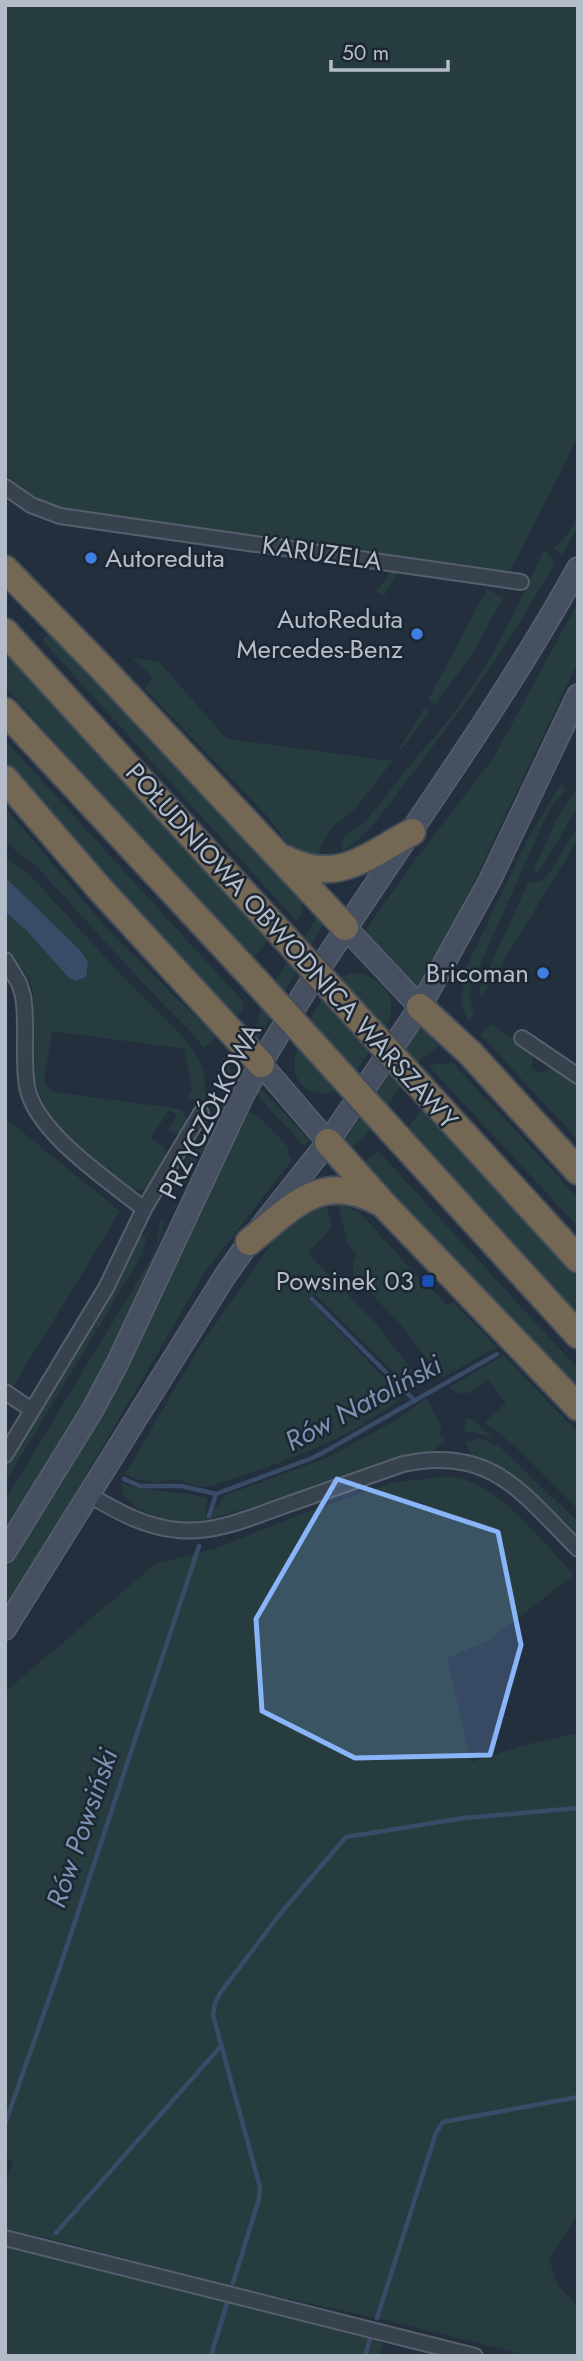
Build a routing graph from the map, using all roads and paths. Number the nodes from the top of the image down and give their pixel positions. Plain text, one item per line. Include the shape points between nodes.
1 (5, 487) edge
2 (578, 568) edge
3 (5, 569) edge
4 (522, 582) dead end
5 (5, 632) edge
6 (578, 695) edge
7 (5, 710) edge
8 (5, 779) edge
9 (412, 831) junction
10 (280, 856) junction
11 (345, 928) junction
12 (5, 960) edge
13 (419, 1007) junction
14 (522, 1038) dead end
15 (261, 1064) junction
16 (578, 1076) edge
17 (201, 1113) dead end
18 (328, 1142) junction
19 (578, 1171) edge
20 (385, 1206) junction
21 (144, 1209) junction
22 (249, 1242) junction
23 (578, 1259) edge
24 (578, 1335) edge
25 (5, 1392) edge
26 (578, 1407) edge
27 (32, 1410) junction
28 (5, 1455) edge
29 (89, 1495) junction
30 (578, 1549) edge
31 (5, 1552) edge
32 (5, 1629) edge
33 (5, 2238) edge
34 (475, 2356) edge

1 - 4 street, KARUZELA via 31,505 60,516
2 - 9 main road, PRZYCZÓŁKOWA via 504,694
3 - 10 highway
5 - 23 highway, POŁUDNIOWA OBWODNICA WARSZAWY, bridge
6 - 13 main road via 495,870
7 - 24 highway, POŁUDNIOWA OBWODNICA WARSZAWY, bridge
8 - 15 highway
9 - 10 highway via 338,869 313,870
9 - 11 main road, PRZYCZÓŁKOWA
10 - 11 highway
11 - 13 main road
11 - 15 main road, PRZYCZÓŁKOWA
12 - 21 street via 23,996 26,1076 35,1109 49,1130
13 - 18 main road
13 - 19 highway via 470,1053
14 - 16 street
15 - 18 main road
15 - 31 main road, PRZYCZÓŁKOWA via 111,1375
17 - 21 street, PRZYCZÓŁKOWA
18 - 20 highway
18 - 22 main road
20 - 22 highway via 348,1190 324,1190 299,1202
20 - 26 highway
21 - 27 street, PRZYCZÓŁKOWA via 106,1288
22 - 29 main road
25 - 27 street
27 - 28 street, PRZYCZÓŁKOWA
29 - 30 street via 143,1523 198,1530 230,1524 403,1464 455,1459 506,1480
29 - 32 main road
33 - 34 street

